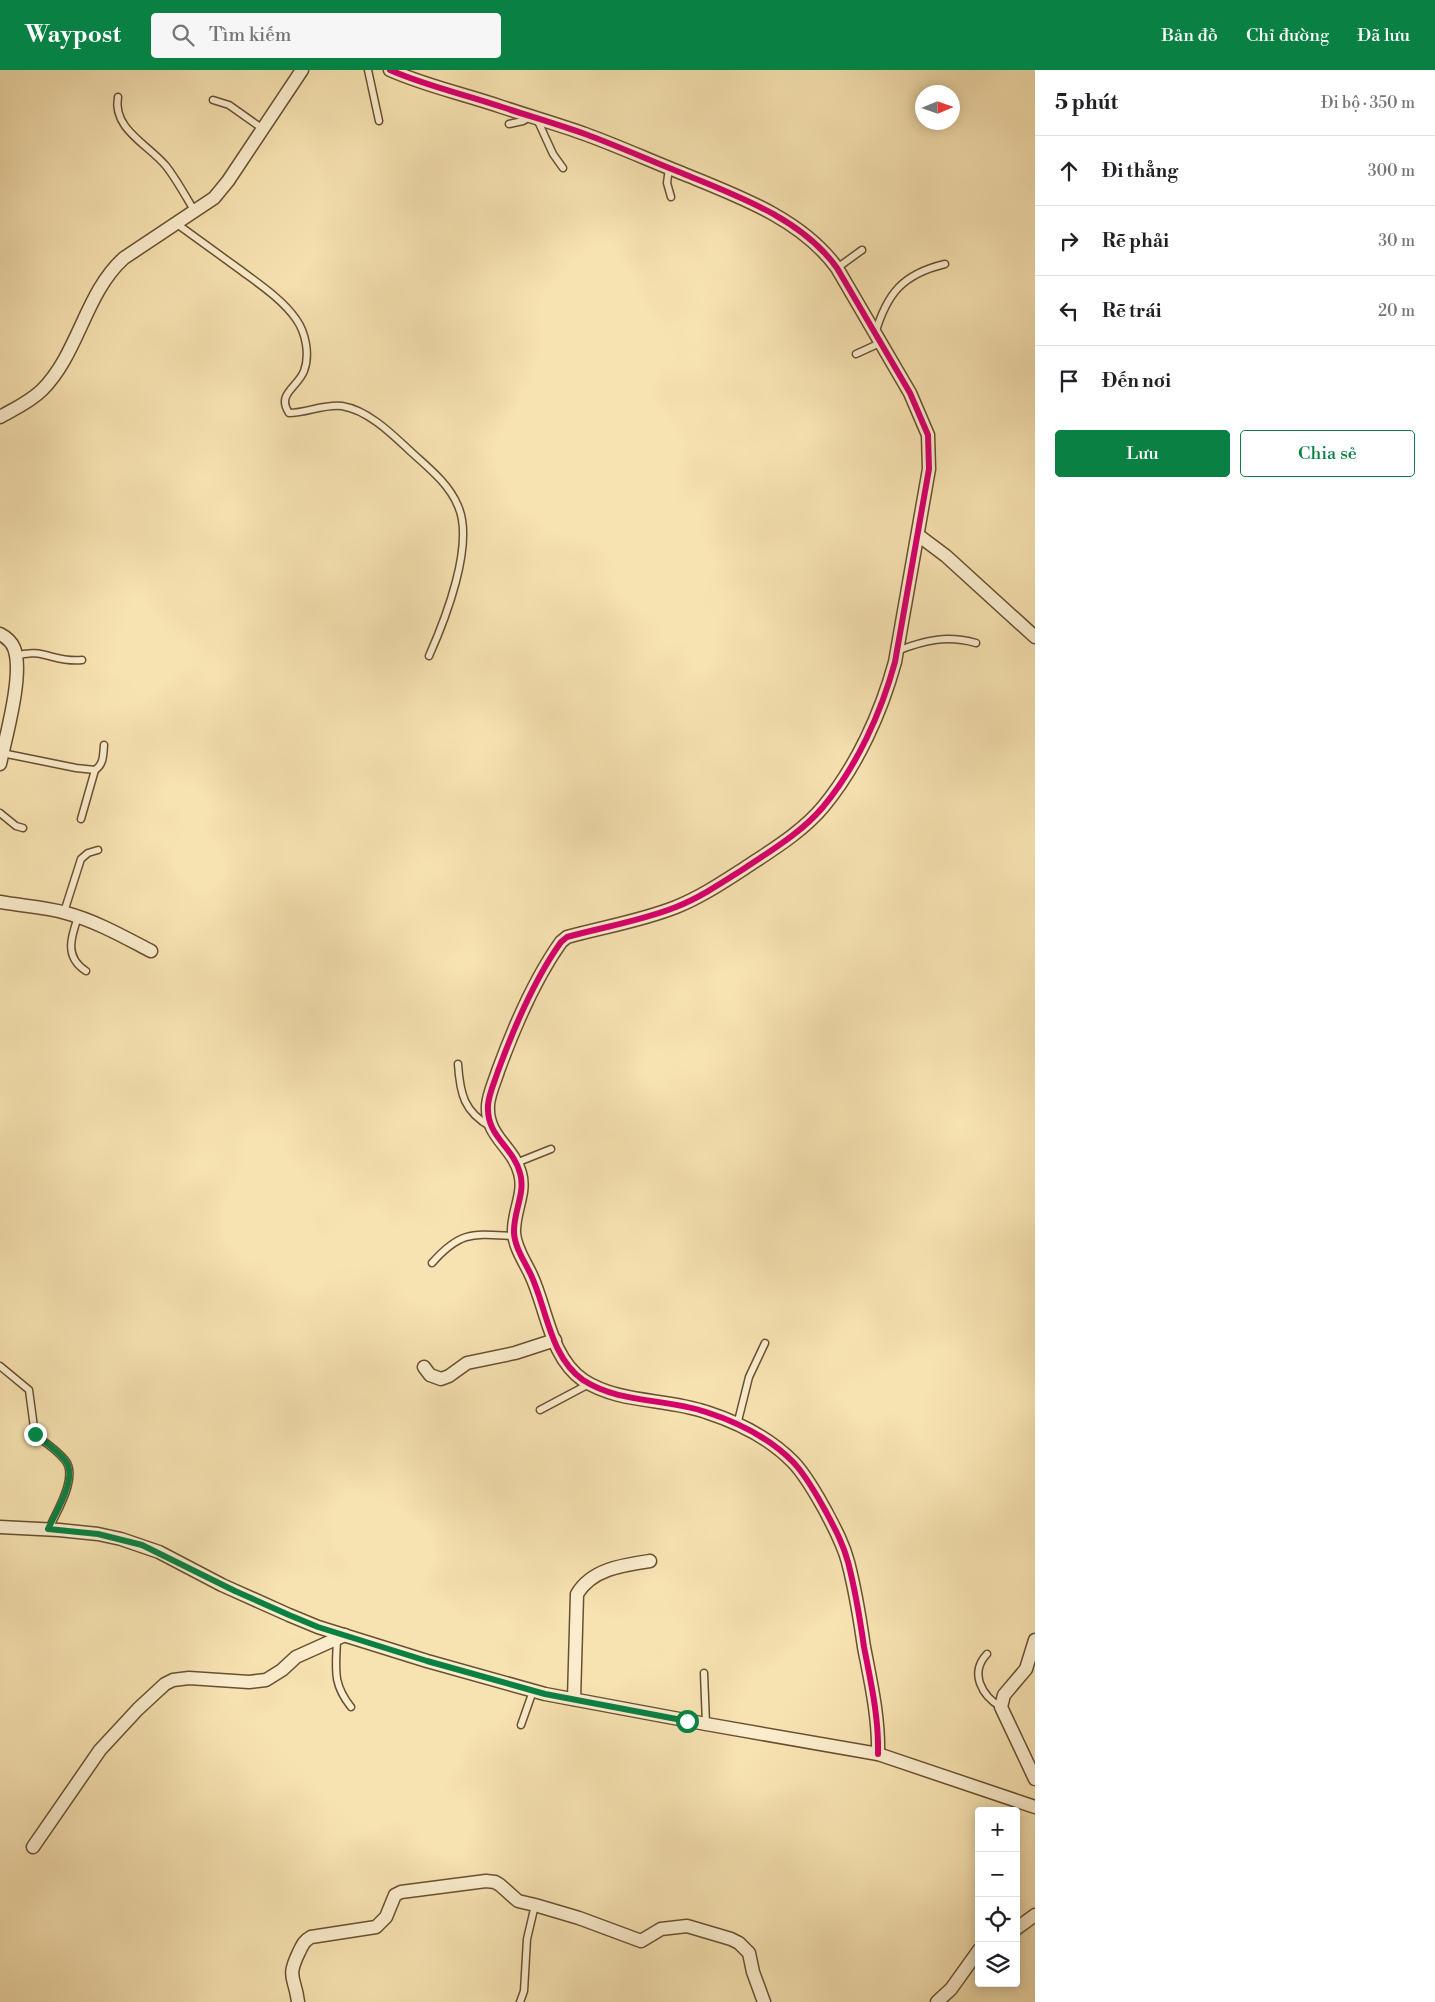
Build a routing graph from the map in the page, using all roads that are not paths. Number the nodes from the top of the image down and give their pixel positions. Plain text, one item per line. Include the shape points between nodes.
1 (302, 70) edge
2 (368, 70) edge
3 (390, 70) edge
4 (118, 97) dead end
5 (213, 100) dead end
6 (534, 118) junction
7 (379, 121) dead end
8 (509, 124) dead end
9 (263, 129) junction
10 (564, 168) dead end
11 (669, 168) junction
12 (670, 196) dead end
13 (195, 212) junction
14 (177, 224) junction
15 (862, 250) dead end
16 (945, 264) dead end
17 (836, 268) junction
18 (877, 339) junction
19 (856, 354) dead end
20 (0, 417) edge
21 (918, 535) junction
22 (1029, 625) edge
23 (0, 634) edge
24 (1035, 637) edge
25 (976, 643) dead end
26 (898, 650) junction
27 (16, 656) junction
28 (429, 656) dead end
29 (82, 660) dead end
30 (104, 745) dead end
31 (1, 758) edge
32 (95, 770) junction
33 (0, 813) edge
34 (82, 818) dead end
35 (23, 828) dead end
36 (98, 850) dead end
37 (0, 902) edge
38 (64, 912) junction
39 (78, 917) junction
40 (151, 951) dead end
41 (86, 971) dead end
42 (458, 1064) dead end
43 (491, 1127) junction
44 (551, 1149) dead end
45 (516, 1163) junction
46 (514, 1236) junction
47 (432, 1263) dead end
48 (555, 1340) junction
49 (765, 1343) dead end
50 (0, 1366) edge
51 (424, 1367) dead end
52 (590, 1384) junction
53 (540, 1410) dead end
54 (737, 1425) junction
55 (0, 1526) edge
56 (48, 1529) junction
57 (650, 1561) dead end
58 (341, 1637) junction
59 (1035, 1640) edge
60 (987, 1654) dead end
61 (704, 1673) dead end
62 (533, 1691) junction
63 (574, 1699) junction
64 (351, 1707) dead end
65 (1001, 1707) junction
66 (706, 1724) junction
67 (521, 1725) dead end
68 (878, 1754) junction
69 (1034, 1774) edge
70 (1035, 1807) edge
71 (33, 1847) dead end
72 (535, 1904) junction
73 (1035, 1915) edge
74 (1020, 1926) edge
75 (975, 1956) edge
76 (298, 2002) edge
77 (520, 2002) edge
78 (764, 2002) edge
79 (937, 2002) edge

1 - 9 street
2 - 7 lane
3 - 6 street
4 - 13 lane via 120,117 128,131 166,166
5 - 9 lane via 230,105
6 - 8 lane
6 - 10 lane
6 - 11 street
9 - 13 street via 228,181 214,198
11 - 12 lane via 667,183
11 - 17 street via 722,188 769,212 809,239
13 - 14 street
14 - 20 street via 112,269 47,384 29,401
14 - 28 lane via 259,284 296,320 304,334 306,361 303,372 285,398 289,413 342,406 368,416 400,441 451,492 459,507 462,546 444,623
15 - 17 lane
16 - 18 lane via 925,269 899,286 888,300
17 - 18 street
18 - 19 lane
18 - 21 street via 910,393 928,435 929,469
21 - 22 street
21 - 26 street
22 - 24 street
23 - 27 street via 10,642
25 - 26 lane via 940,639
26 - 43 street via 888,686 866,738 834,792 806,824 779,846 696,898 676,907 566,937 561,942 520,1017 501,1064 488,1105
27 - 29 lane via 27,652 56,660
27 - 31 street via 17,669
30 - 32 lane via 103,760
31 - 32 lane
32 - 34 lane
33 - 35 lane
36 - 38 lane via 81,859
37 - 38 street
38 - 39 street
39 - 40 street
39 - 41 lane via 71,936 71,951 76,965
42 - 43 lane via 463,1098 470,1112
43 - 45 street
44 - 45 lane
45 - 46 street via 521,1174 522,1195
46 - 47 lane via 473,1234 458,1239
46 - 48 street
48 - 51 street via 467,1363 441,1379 430,1376
48 - 52 street via 570,1367
49 - 54 lane via 749,1377
50 - 56 lane via 29,1390 35,1434 66,1460 71,1472
52 - 53 lane
52 - 54 street via 631,1398 686,1406
54 - 68 street via 768,1442 796,1465 821,1503 843,1548 852,1580 876,1713
55 - 56 street
56 - 58 street via 98,1534 142,1545 262,1604
57 - 63 street via 611,1568 585,1582 577,1594
58 - 62 street
58 - 64 lane via 337,1685
58 - 71 street via 296,1657 266,1680 189,1678 166,1684 143,1703 100,1750
59 - 65 street via 1026,1669 1004,1694
60 - 65 lane via 979,1668 979,1680 988,1698
61 - 66 lane
62 - 63 street
62 - 67 lane
63 - 66 street
65 - 69 street
66 - 68 street
68 - 70 street
72 - 76 street via 518,1901 495,1882 461,1883 395,1894 386,1917 376,1927 304,1940 291,1967
72 - 77 lane via 528,1932 524,1992
72 - 78 street via 641,1941 661,1929 687,1926 731,1939 749,1953
73 - 74 street
75 - 79 street via 951,1989

